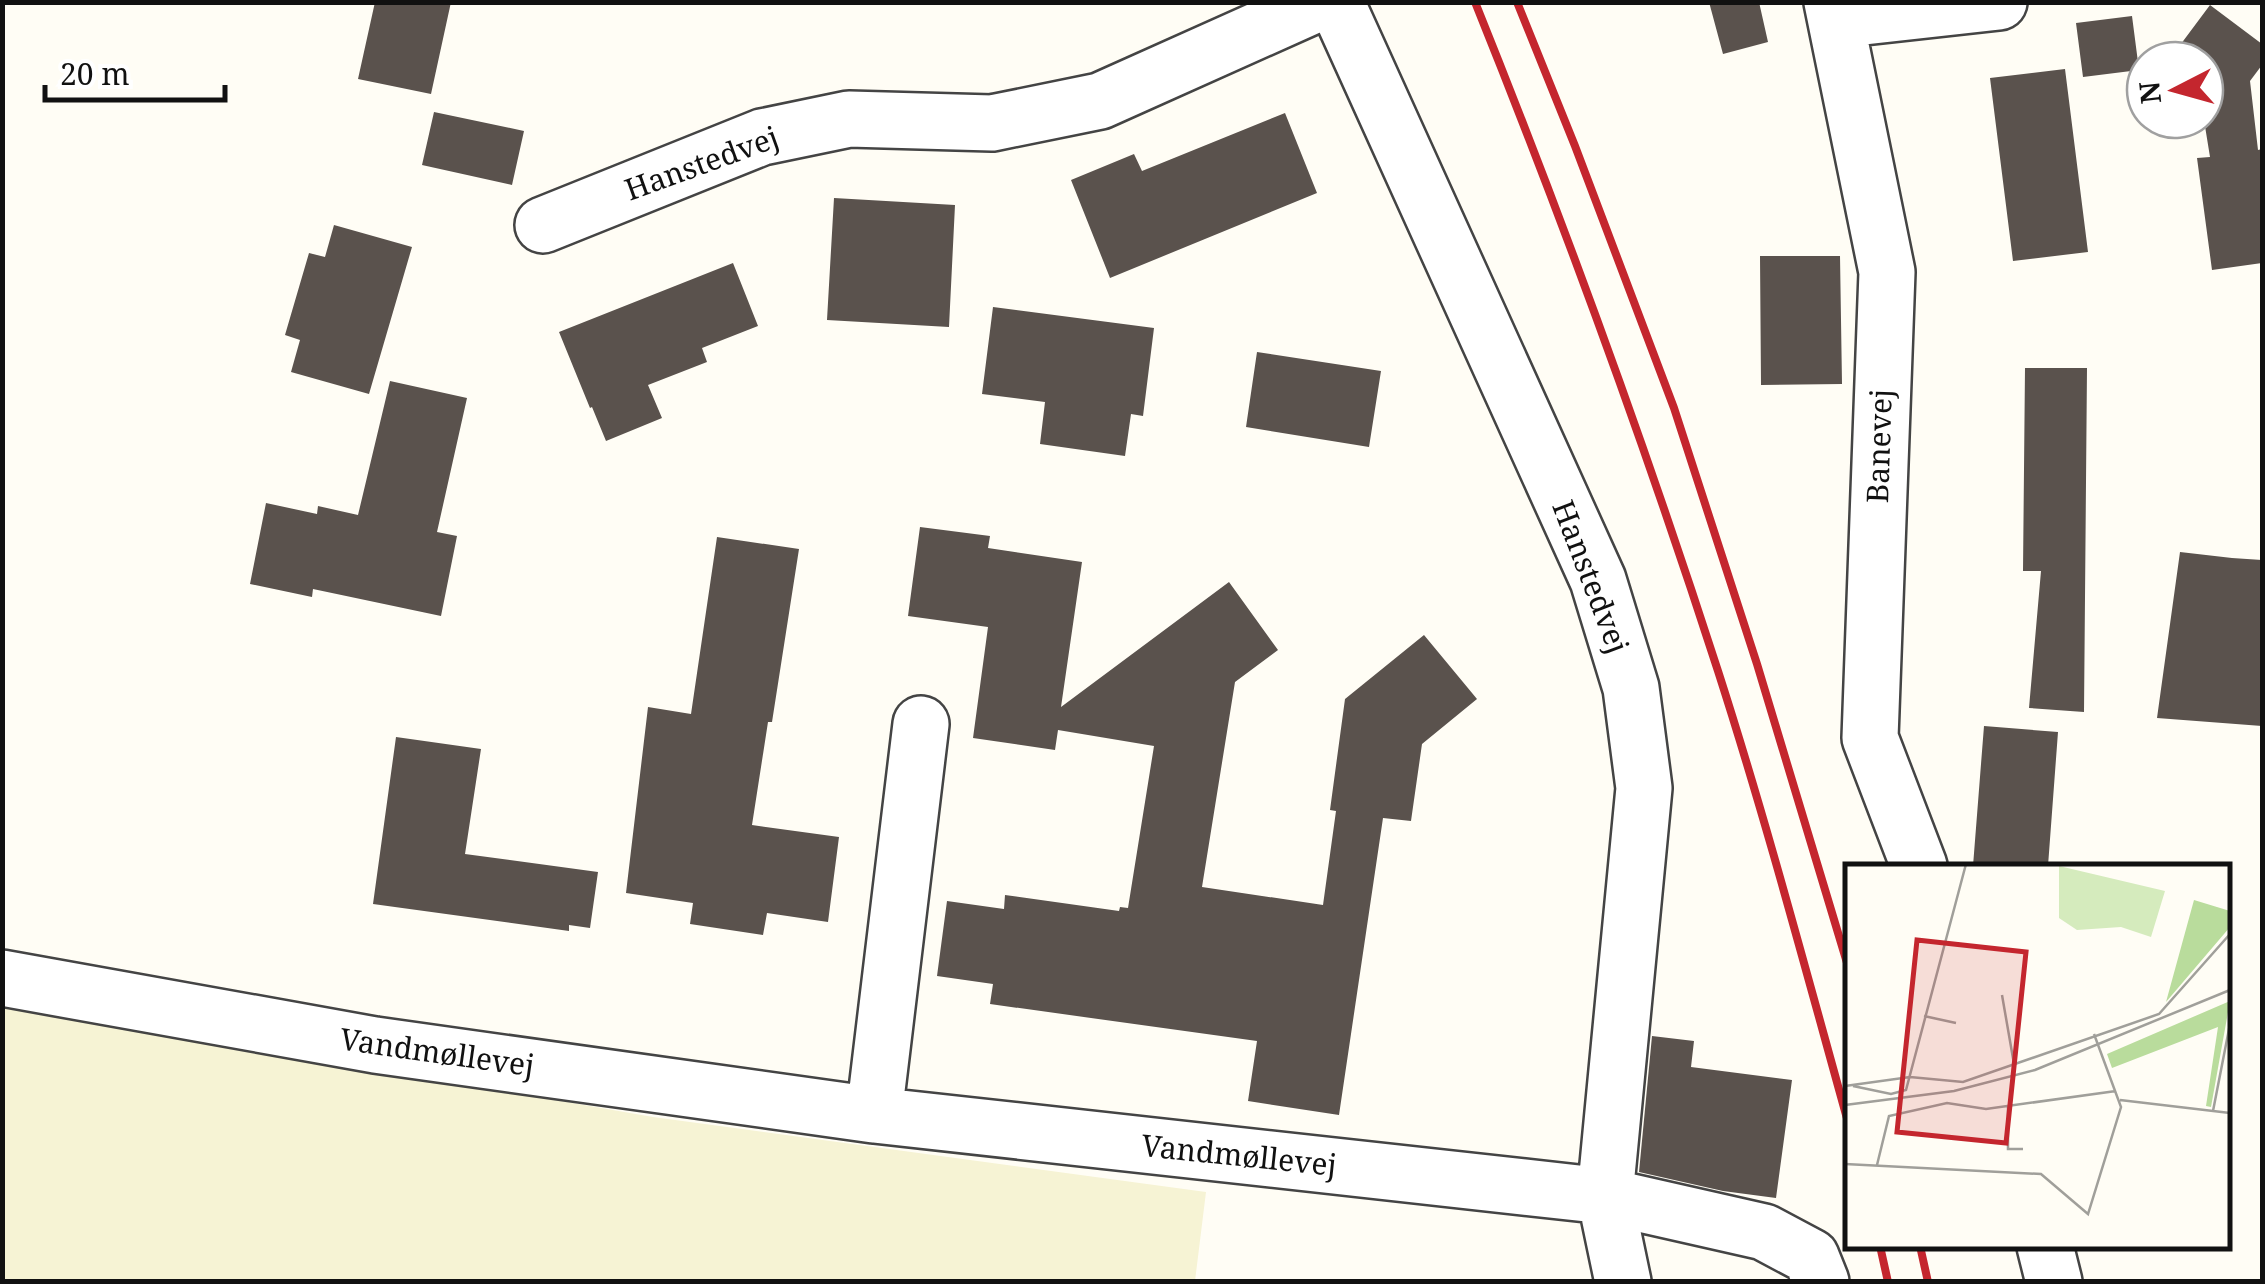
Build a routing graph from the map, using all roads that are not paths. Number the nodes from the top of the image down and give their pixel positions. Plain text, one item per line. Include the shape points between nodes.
1 (1321, 2) edge
2 (1336, 2) edge
3 (1999, 2) edge
4 (1834, 12) edge
5 (543, 225) dead end
6 (922, 724) dead end
7 (1917, 864) edge
8 (2, 978) edge
9 (874, 1115) junction
10 (1605, 1196) junction
11 (2046, 1249) edge
12 (1623, 1282) edge
13 (1821, 1282) edge
14 (2054, 1282) edge

1 - 5 street, Hanstedvej via 1100,101 992,124 849,118 762,138
2 - 10 street, Hanstedvej via 1598,580 1631,688 1644,788
3 - 4 street, Banevej
4 - 7 street, Banevej via 1887,272 1870,738
6 - 9 street
8 - 9 street, Vandmøllevej via 375,1045
9 - 10 street, Vandmøllevej
10 - 12 street, Hanstedvej
10 - 13 street via 1764,1232 1811,1257
11 - 14 street

